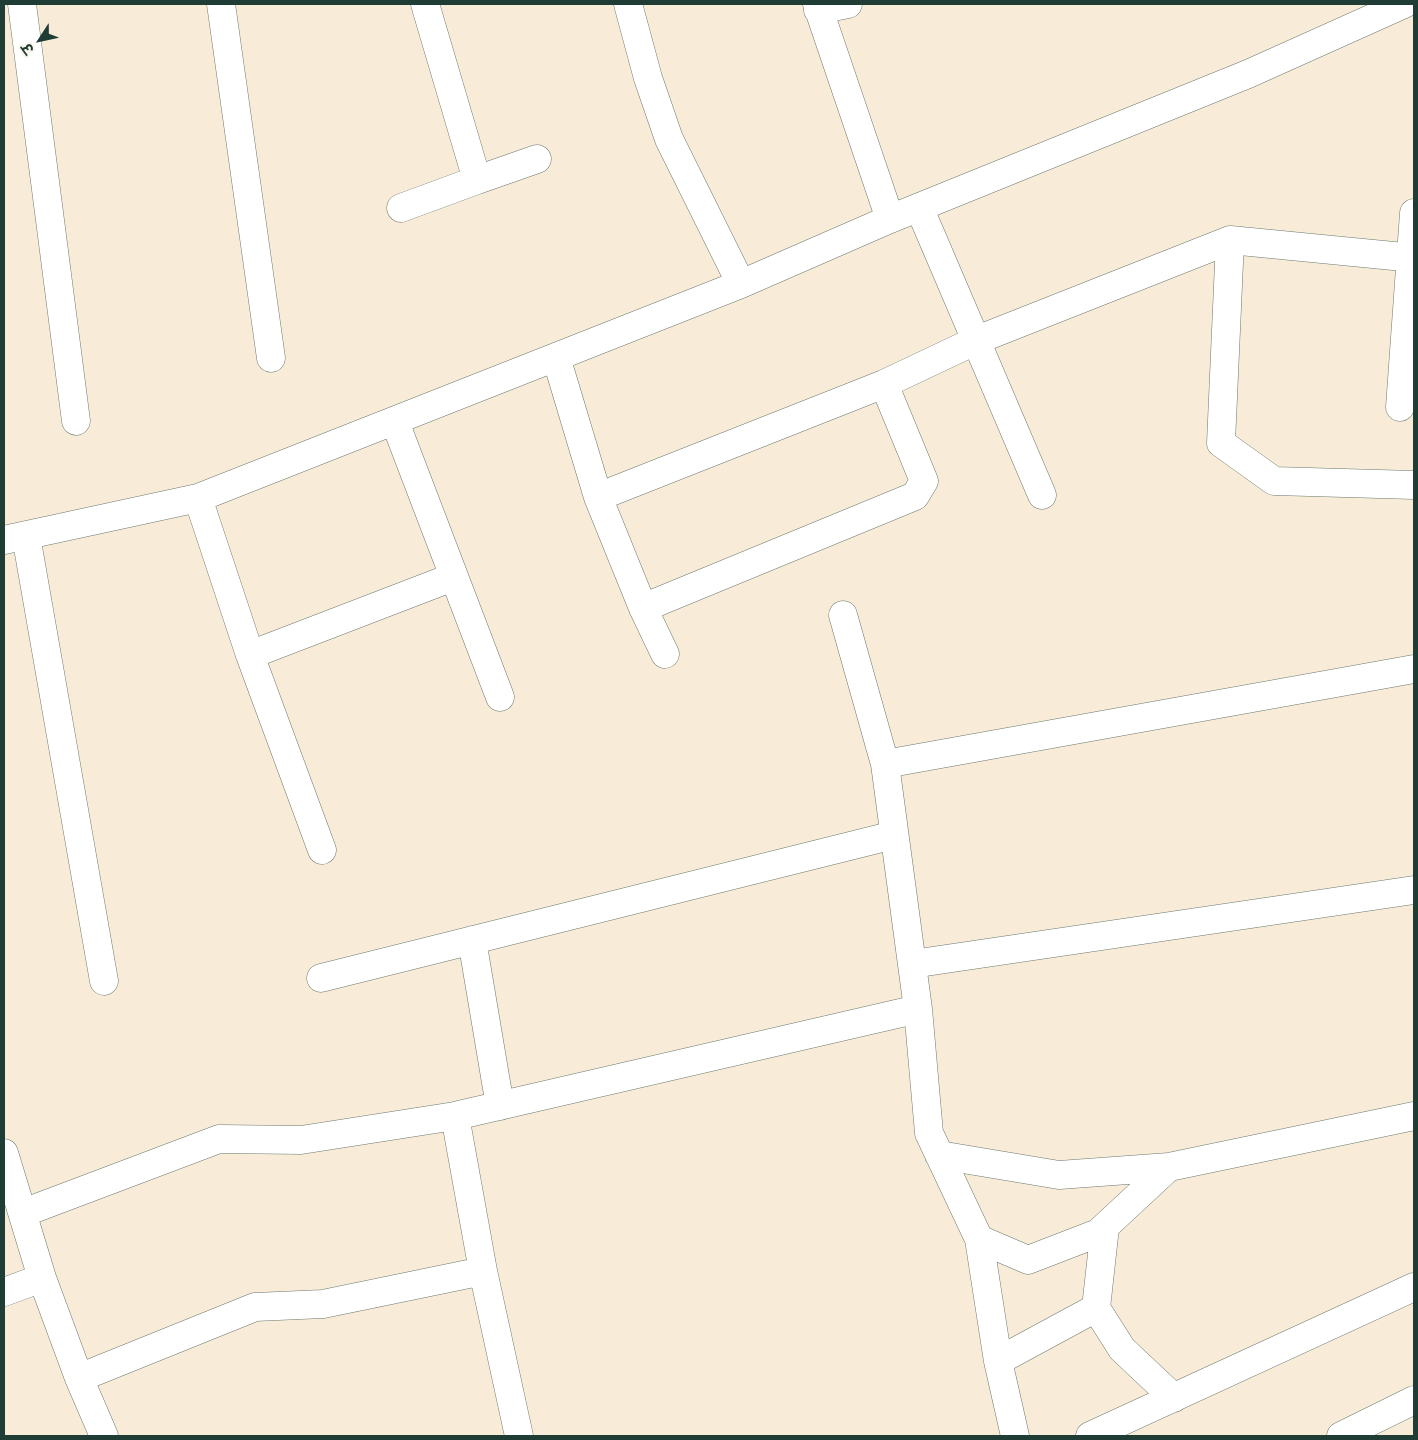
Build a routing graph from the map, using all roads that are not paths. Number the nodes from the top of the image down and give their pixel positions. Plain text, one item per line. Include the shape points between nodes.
1 (22, 4) edge
2 (221, 4) edge
3 (426, 4) edge
4 (628, 4) edge
5 (848, 4) edge
6 (1404, 4) edge
7 (817, 7) edge
8 (537, 160) dead end
9 (478, 180) junction
10 (919, 207) junction
11 (401, 208) dead end
12 (1414, 213) edge
13 (890, 218) junction
14 (1230, 240) junction
15 (1412, 258) edge
16 (740, 284) junction
17 (977, 340) junction
18 (556, 357) junction
19 (271, 358) dead end
20 (884, 384) junction
21 (1400, 407) dead end
22 (76, 420) dead end
23 (395, 422) junction
24 (1414, 485) edge
25 (1042, 496) dead end
26 (598, 497) junction
27 (198, 498) junction
28 (15, 538) edge
29 (453, 577) junction
30 (643, 608) junction
31 (843, 615) dead end
32 (665, 654) dead end
33 (250, 656) junction
34 (1414, 669) edge
35 (500, 697) dead end
36 (885, 764) junction
37 (894, 835) junction
38 (322, 850) dead end
39 (1414, 890) edge
40 (472, 940) junction
41 (912, 964) junction
42 (321, 978) dead end
43 (104, 981) dead end
44 (918, 1009) junction
45 (500, 1106) junction
46 (455, 1116) junction
47 (1414, 1116) edge
48 (4, 1153) edge
49 (938, 1155) junction
50 (1169, 1167) junction
51 (23, 1213) junction
52 (1105, 1226) junction
53 (979, 1240) junction
54 (483, 1271) junction
55 (42, 1278) junction
56 (1414, 1287) edge
57 (4, 1292) edge
58 (1096, 1308) junction
59 (998, 1361) junction
60 (79, 1378) junction
61 (1174, 1398) junction
62 (1414, 1400) edge
63 (95, 1434) edge
64 (519, 1436) edge
65 (1015, 1436) edge
66 (1090, 1436) edge
67 (1341, 1436) edge

1 - 22 street
2 - 19 street
3 - 9 street
4 - 16 street via 669,139
5 - 7 street
6 - 10 street via 1248,74
7 - 13 street
8 - 9 street
9 - 11 street
10 - 13 street
10 - 17 street
12 - 15 street
13 - 16 street
14 - 15 street
14 - 17 street
14 - 24 street via 1221,443 1274,481
15 - 21 street
16 - 18 street
17 - 20 street
17 - 25 street
18 - 23 street
18 - 26 street
20 - 26 street
20 - 30 street via 924,481 916,496
23 - 27 street
23 - 29 street
26 - 30 street
27 - 28 street
27 - 33 street
28 - 43 street
29 - 33 street
29 - 35 street
30 - 32 street
31 - 36 street
33 - 38 street
34 - 36 street
36 - 37 street
37 - 40 street
37 - 41 street
39 - 41 street
40 - 42 street
40 - 45 street
41 - 44 street
44 - 45 street
44 - 49 street via 929,1133
45 - 46 street
46 - 51 street via 301,1140 219,1139
46 - 54 street
47 - 50 street
48 - 51 street
49 - 50 street via 1059,1175
49 - 53 street
50 - 52 street
51 - 55 street
52 - 53 street via 1098,1233 1028,1260
52 - 58 street
53 - 59 street
54 - 60 street via 323,1304 255,1307
54 - 64 street
55 - 57 street
55 - 60 street
56 - 61 street
58 - 59 street
58 - 61 street via 1122,1349
59 - 65 street
60 - 63 street
61 - 66 street
62 - 67 street

